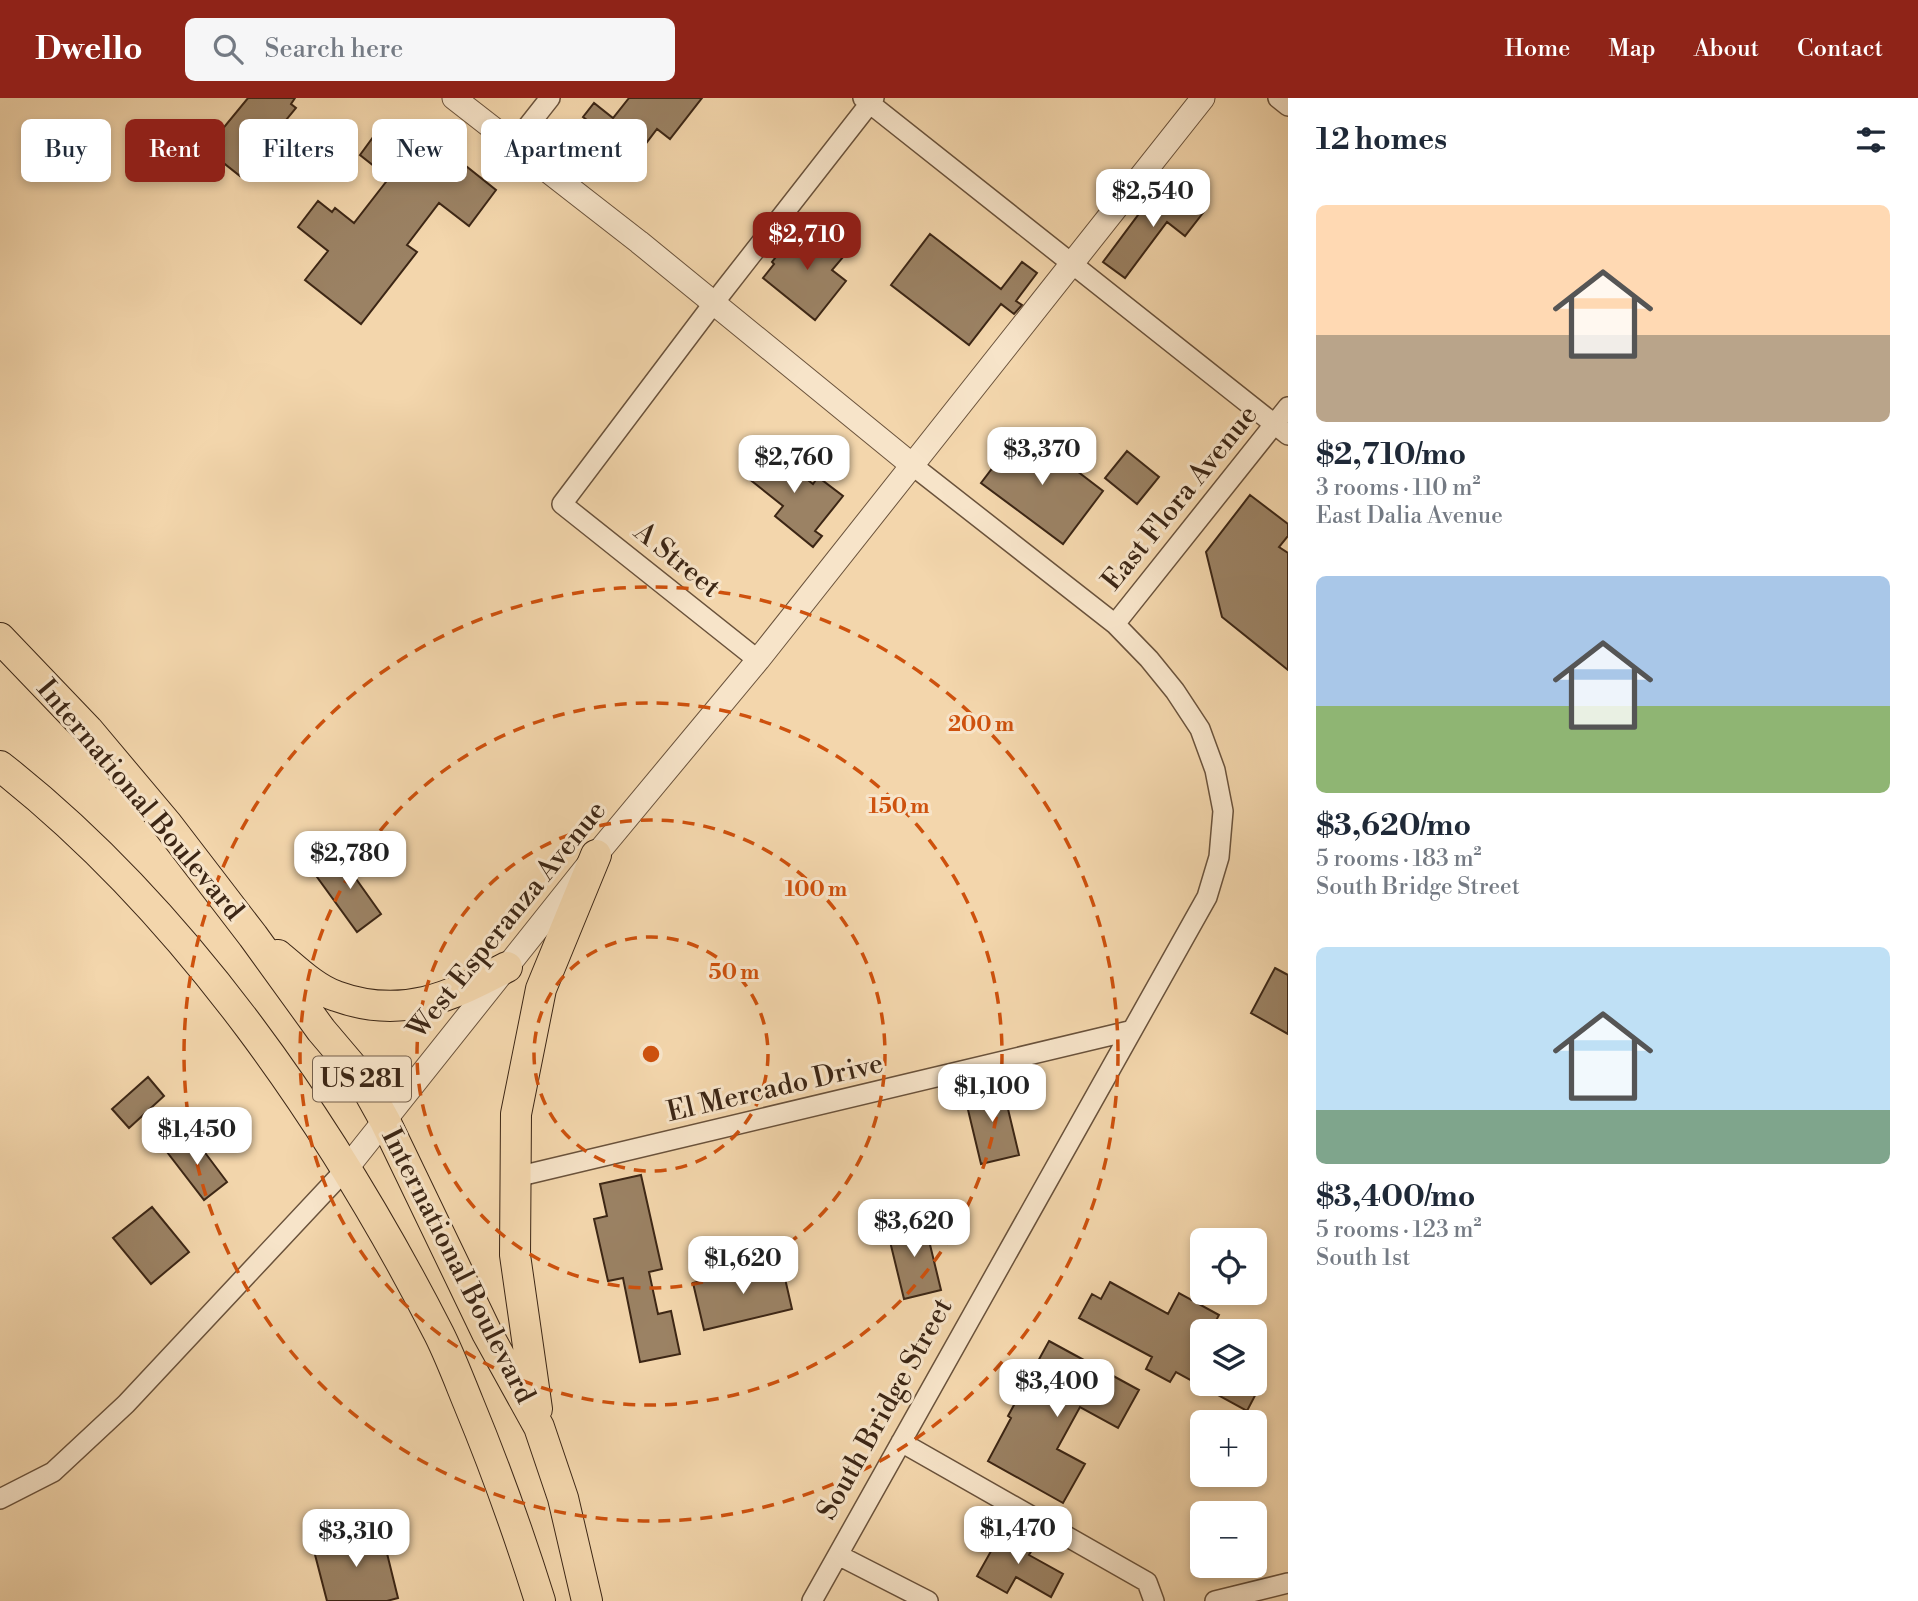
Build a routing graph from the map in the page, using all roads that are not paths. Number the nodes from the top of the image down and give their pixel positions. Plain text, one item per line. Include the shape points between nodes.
1 (454, 98) edge
2 (550, 98) edge
3 (1203, 98) edge
4 (1278, 98) edge
5 (869, 100) edge
6 (1288, 106) edge
7 (533, 119) edge
8 (481, 120) edge
9 (561, 182) edge
10 (1071, 263) junction
11 (713, 304) junction
12 (1288, 407) edge
13 (1281, 430) edge
14 (912, 465) junction
15 (1115, 624) junction
16 (0, 638) edge
17 (758, 660) junction
18 (0, 766) edge
19 (596, 855) junction
20 (253, 936) junction
21 (507, 967) junction
22 (1129, 1031) junction
23 (385, 1121) junction
24 (346, 1169) junction
25 (516, 1177) junction
26 (539, 1427) junction
27 (901, 1442) junction
28 (0, 1499) edge
29 (838, 1555) junction
30 (1288, 1583) edge
31 (540, 1601) edge
32 (587, 1601) edge
33 (812, 1601) edge
34 (928, 1601) edge
35 (1154, 1601) edge
36 (1215, 1601) edge

1 - 8 street, South Bridge Street
2 - 7 street
3 - 10 street, West Esperanza Avenue
4 - 6 street
5 - 10 street
5 - 11 street
9 - 11 street, South Bridge Street
10 - 13 street
10 - 14 street, West Esperanza Avenue
11 - 14 street, South Bridge Street
11 - 17 street, A Street via 562,504
12 - 13 street, East Flora Avenue
13 - 15 street, East Flora Avenue
14 - 15 street, South Bridge Street
14 - 17 street, West Esperanza Avenue
15 - 22 street, South Bridge Street via 1175,691 1200,729 1223,810 1219,857 1207,897
16 - 20 main road, International Boulevard / US 281 via 88,730
17 - 19 street, West Esperanza Avenue
18 - 24 main road, International Boulevard / US 281 via 103,857 172,932 257,1035
19 - 21 street, West Esperanza Avenue
19 - 25 main road via 541,989 516,1114
20 - 21 main road via 334,996 378,1006 422,1004 461,992
20 - 23 main road, International Boulevard / US 281 via 360,1076
21 - 23 street, West Esperanza Avenue
22 - 25 street, El Mercado Drive
22 - 27 street, South Bridge Street
23 - 24 street, West Esperanza Avenue
23 - 26 main road, International Boulevard / US 281 via 487,1332
24 - 28 street, West Esperanza Avenue via 126,1404 53,1472
24 - 31 main road, International Boulevard / US 281 via 440,1336 483,1439
25 - 26 main road via 515,1255
26 - 32 main road, International Boulevard / US 281 via 563,1498
27 - 29 street, South Bridge Street
27 - 35 street via 1147,1582
29 - 33 street, South Bridge Street
29 - 34 street
30 - 36 street

